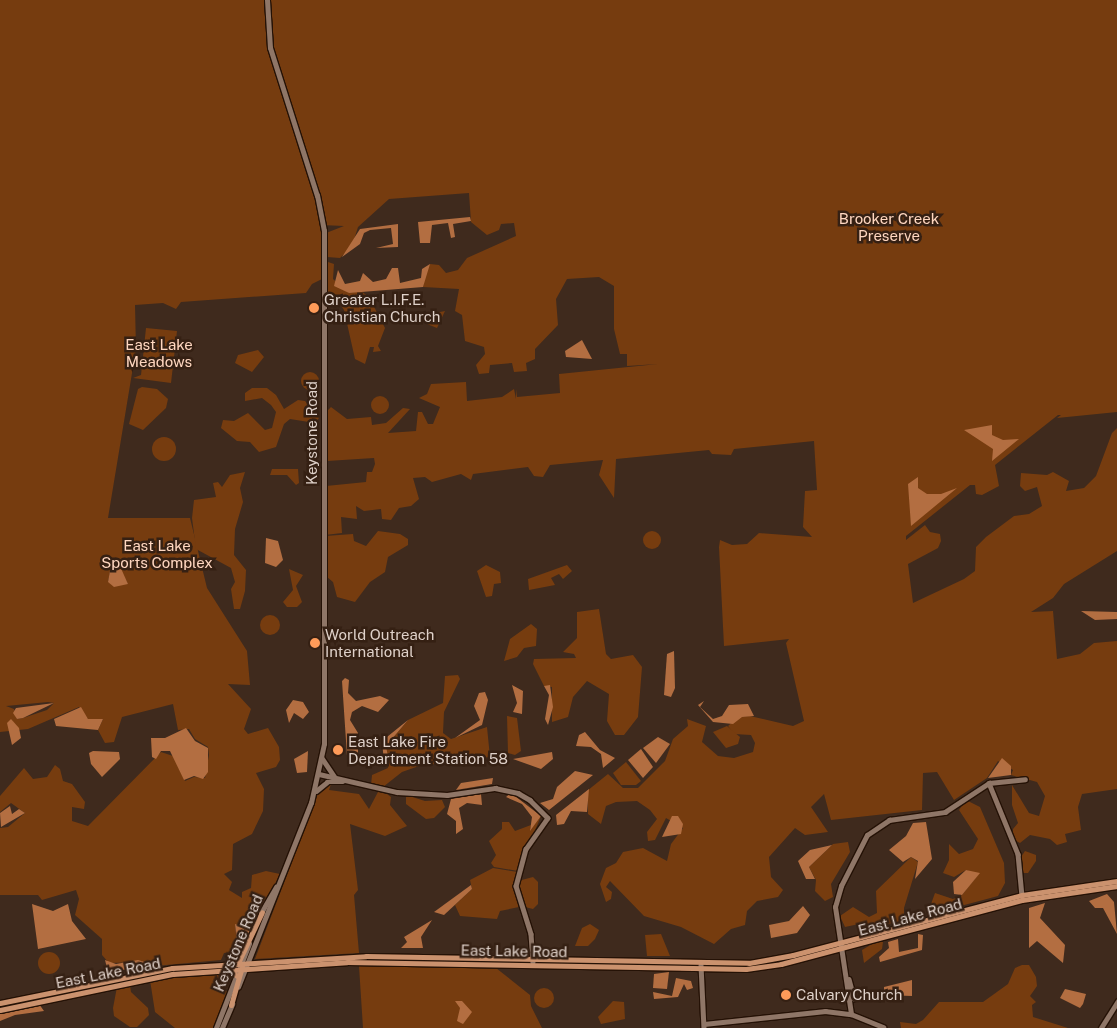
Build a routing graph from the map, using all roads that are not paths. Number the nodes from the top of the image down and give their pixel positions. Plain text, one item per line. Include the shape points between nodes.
1 (267, 0) edge
2 (322, 756) junction
3 (319, 775) junction
4 (1025, 778) dead end
5 (342, 780) junction
6 (989, 783) junction
7 (315, 792) junction
8 (285, 868) junction
9 (1117, 881) edge
10 (1117, 886) edge
11 (1022, 897) junction
12 (262, 912) junction
13 (258, 922) joint
14 (839, 946) junction
15 (308, 959) junction
16 (533, 961) junction
17 (244, 965) junction
18 (701, 967) junction
19 (198, 971) junction
20 (1117, 1002) edge
21 (0, 1003) edge
22 (231, 1007) joint
23 (0, 1010) edge
24 (1117, 1010) edge
25 (851, 1014) junction
26 (704, 1026) edge
27 (884, 1027) edge
28 (216, 1028) edge
29 (222, 1028) edge
30 (1101, 1028) edge
31 (1105, 1028) edge

1 - 2 street, Keystone Road via 270,48 318,196 324,238
2 - 3 street, Keystone Road
2 - 5 street via 327,770
3 - 5 street
3 - 7 street, Keystone Road
4 - 6 street
5 - 7 street via 327,782
5 - 16 street via 421,795 504,789 530,800 548,818 526,849 516,886 531,934
6 - 11 street via 1018,854
6 - 14 street via 945,812 894,819 871,831 844,879 836,904
7 - 8 street, Keystone Road
8 - 12 street, Keystone Road
8 - 17 street, Keystone Road
9 - 11 main road
10 - 11 main road
11 - 14 main road, East Lake Road
12 - 13 street, Keystone Road
12 - 17 main road
13 - 17 main road
14 - 18 main road, East Lake Road via 772,960
14 - 25 street
15 - 16 main road, East Lake Road via 382,955
15 - 17 main road
15 - 17 main road, East Lake Road
16 - 17 main road, East Lake Road via 396,960
16 - 18 main road, East Lake Road
17 - 19 main road
17 - 19 main road via 232,970
17 - 21 main road, East Lake Road via 141,973
17 - 22 main road
17 - 28 street, Keystone Road
18 - 26 street
19 - 23 main road, East Lake Road via 111,984
20 - 30 street
22 - 29 street, Keystone Road
24 - 31 street
25 - 26 street via 825,1012
25 - 27 street

